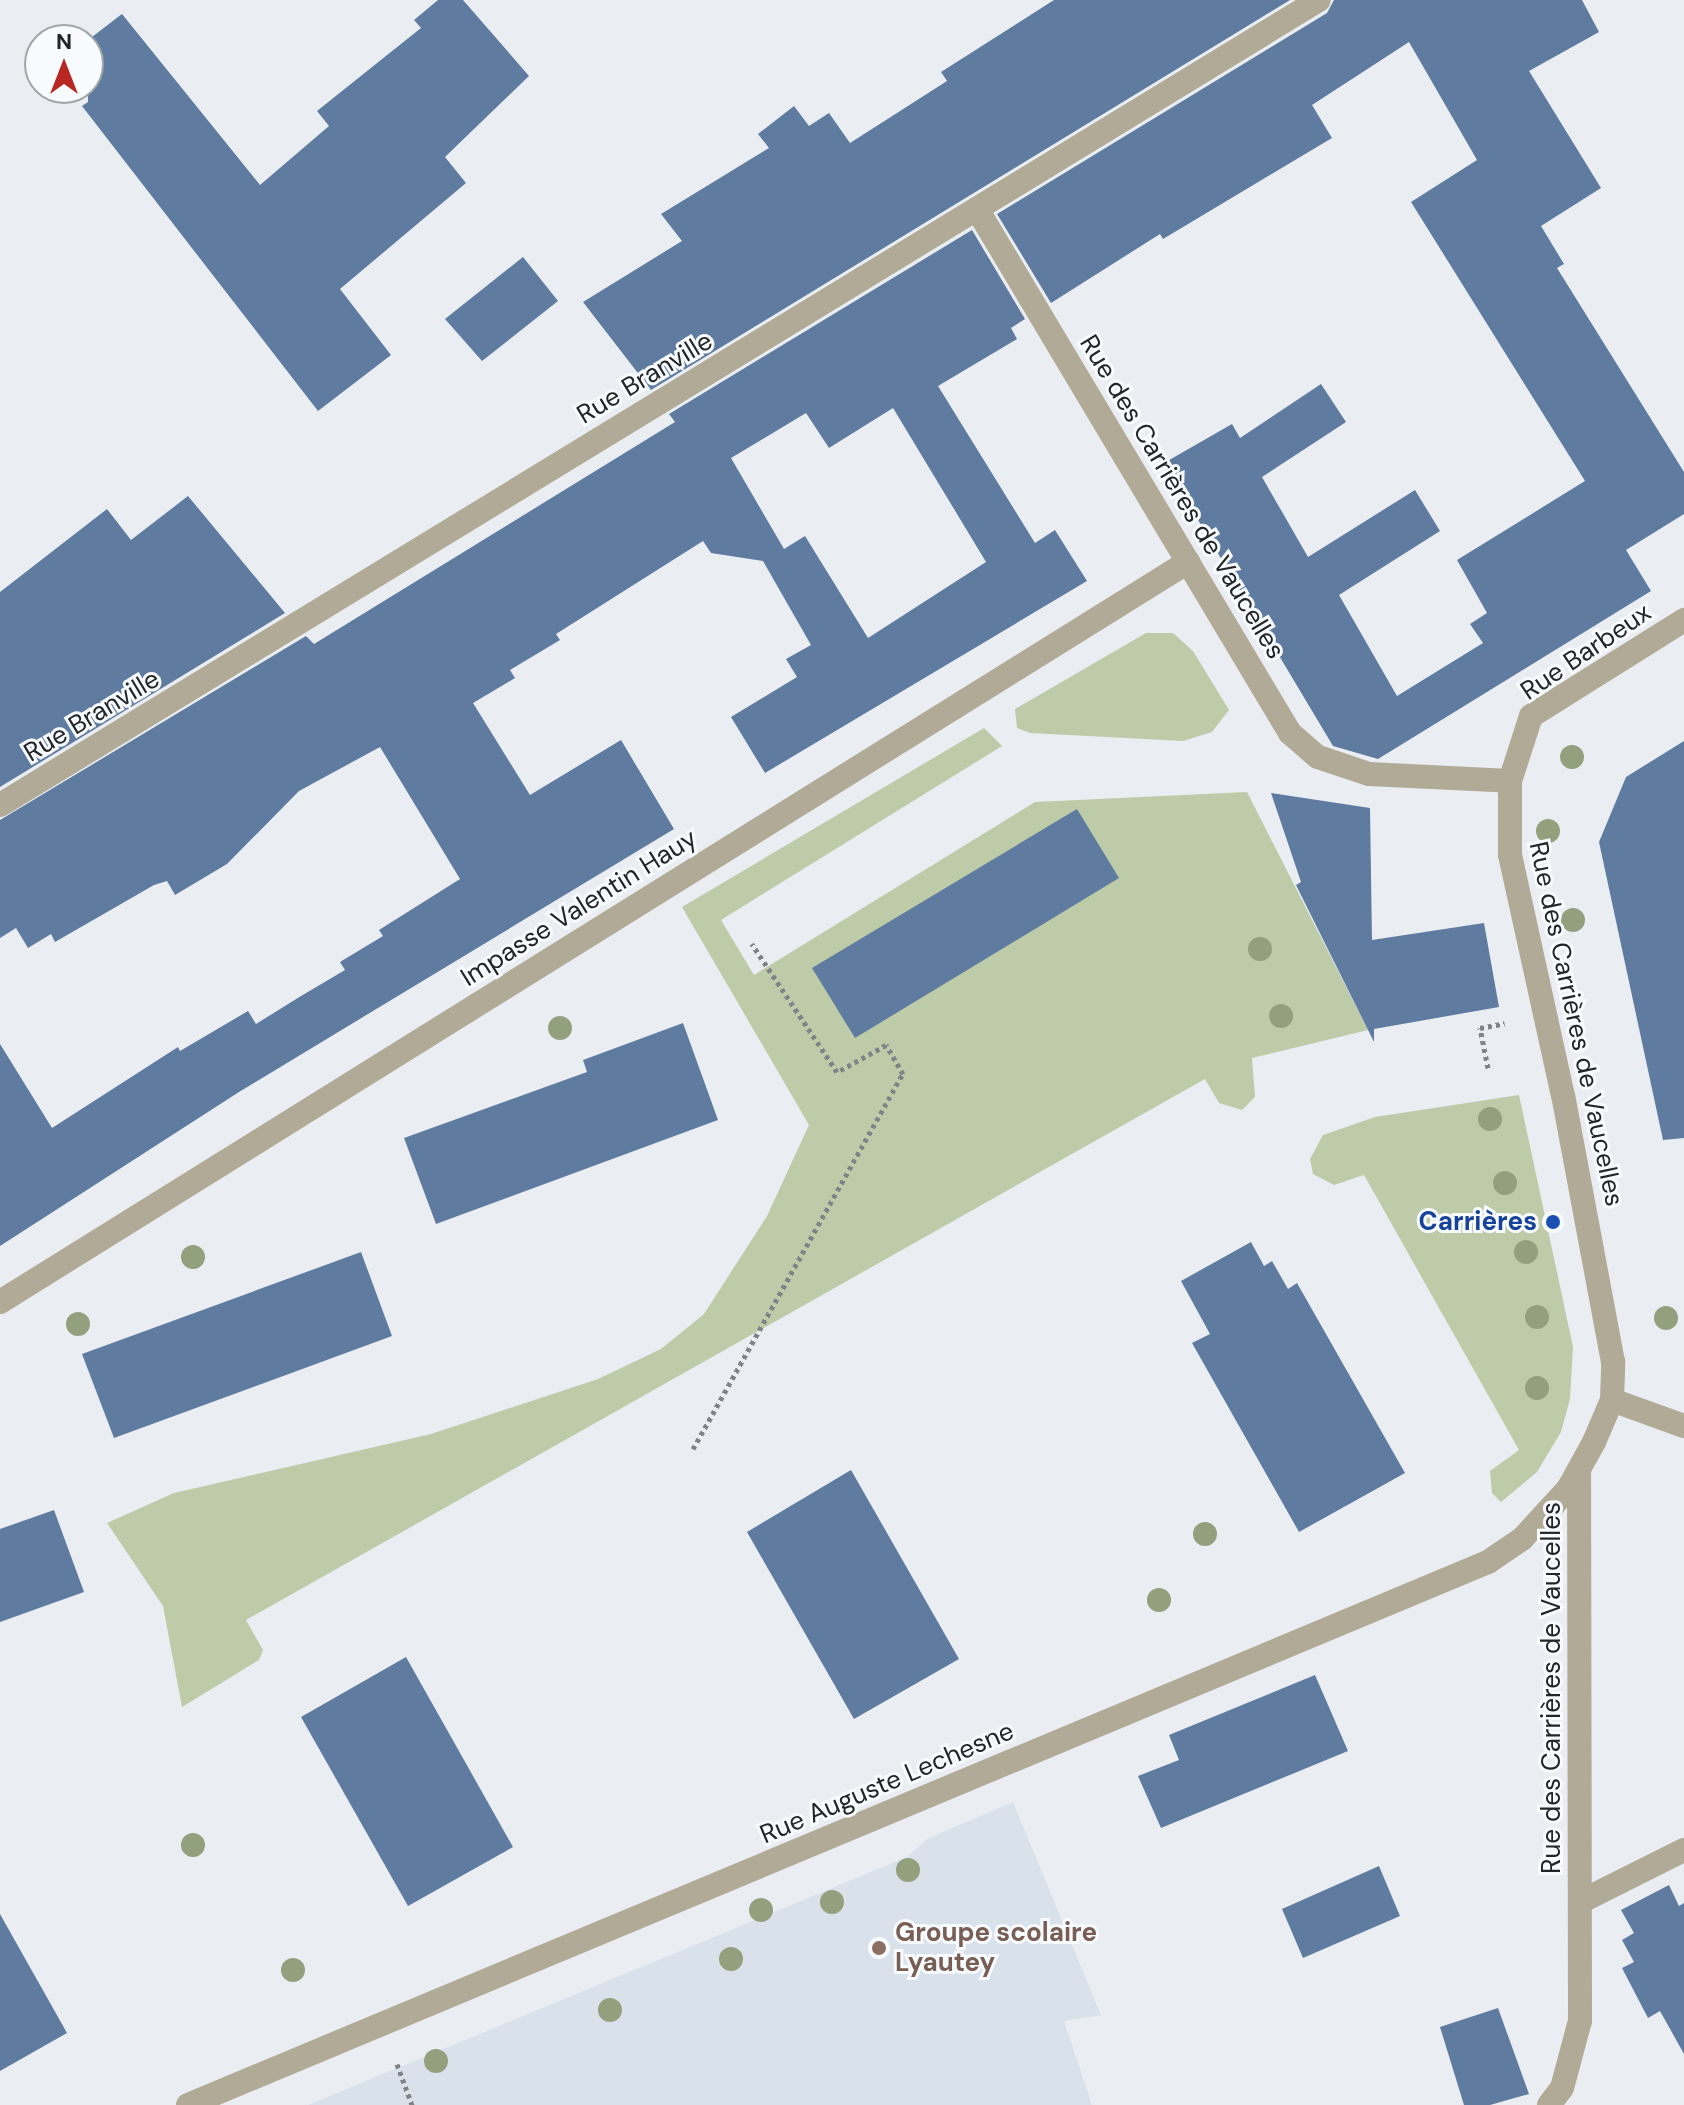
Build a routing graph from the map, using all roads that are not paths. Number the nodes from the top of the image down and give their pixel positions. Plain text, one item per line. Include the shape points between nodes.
1 (1319, 0) edge
2 (977, 209) junction
3 (1188, 562) junction
4 (1684, 620) edge
5 (1510, 781) junction
6 (0, 805) edge
7 (0, 1302) edge
8 (1612, 1400) junction
9 (1684, 1426) edge
10 (1579, 1471) junction
11 (1684, 1850) edge
12 (1582, 1901) junction
13 (188, 2105) edge
14 (1549, 2105) edge

1 - 2 street, Rue Branville
2 - 3 street, Rue des Carrières de Vaucelles
2 - 6 street, Rue Branville
3 - 5 street, Rue des Carrières de Vaucelles via 1290,733 1318,757 1369,774
3 - 7 street, Impasse Valentin Hauy
4 - 5 street, Rue Barbeux via 1531,716
5 - 8 street, Rue des Carrières de Vaucelles via 1510,855 1607,1315
8 - 9 street
8 - 10 street, Rue des Carrières de Vaucelles
10 - 12 street, Rue des Carrières de Vaucelles
10 - 13 street, Rue Auguste Lechesne via 1546,1515 1488,1562
11 - 12 street
12 - 14 street, Rue des Carrières de Vaucelles via 1580,2021 1562,2088

